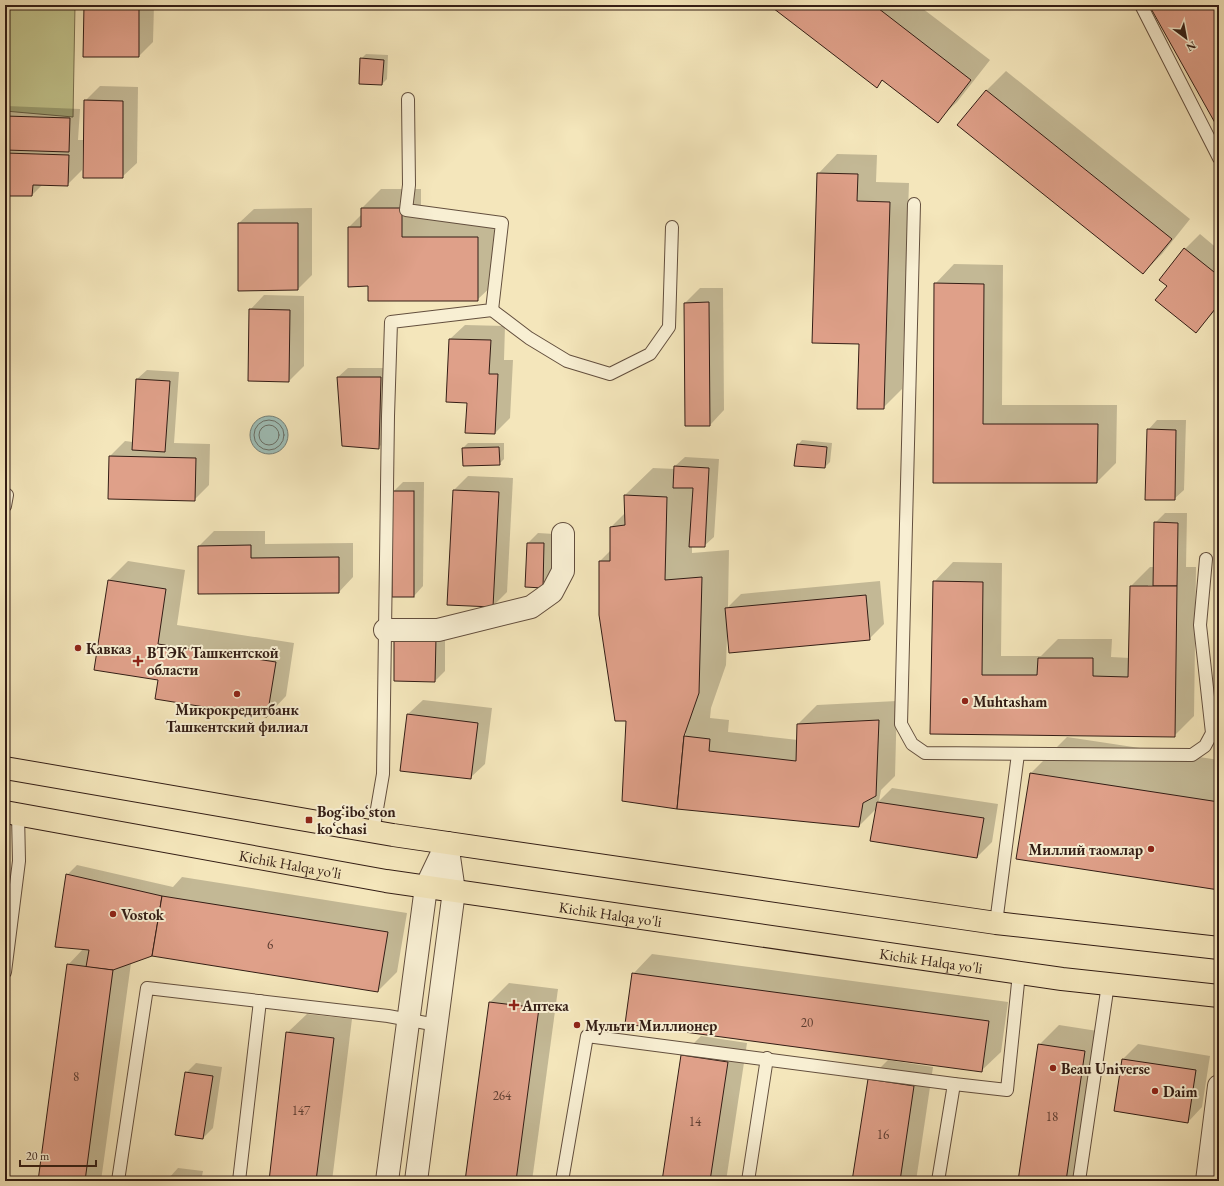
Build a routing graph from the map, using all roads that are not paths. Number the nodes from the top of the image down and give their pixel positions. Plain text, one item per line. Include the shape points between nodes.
1 (1141, 5) edge
2 (408, 99) dead end
3 (1219, 158) edge
4 (914, 204) dead end
5 (672, 227) dead end
6 (492, 310) junction
7 (563, 534) dead end
8 (1206, 559) dead end
9 (385, 630) junction
10 (1018, 754) junction
11 (5, 768) edge
12 (11, 813) edge
13 (373, 832) junction
14 (447, 843) junction
15 (426, 887) junction
16 (454, 891) junction
17 (996, 923) junction
18 (1219, 948) edge
19 (5, 972) edge
20 (1019, 973) junction
21 (1108, 984) junction
22 (1219, 996) edge
23 (260, 1001) junction
24 (409, 1020) junction
25 (437, 1025) junction
26 (767, 1058) junction
27 (954, 1084) junction
28 (1219, 1086) edge
29 (118, 1181) edge
30 (239, 1181) edge
31 (387, 1181) edge
32 (416, 1181) edge
33 (562, 1181) edge
34 (748, 1181) edge
35 (938, 1181) edge
36 (1079, 1181) edge
37 (1207, 1181) edge

1 - 3 lane
2 - 6 lane via 409,184 406,210 502,223
4 - 10 lane via 901,724 912,744 925,753
5 - 6 lane via 669,328 650,354 610,374 566,361 529,338
6 - 9 lane via 391,322
7 - 9 street via 563,571 552,592 531,607 438,630
8 - 10 lane via 1200,625 1212,733 1205,746 1192,755
9 - 13 lane via 383,774
10 - 17 lane
11 - 13 highway
12 - 15 highway, Kichik Halqa yo'li
12 - 19 lane via 19,861
13 - 14 highway
14 - 15 street
14 - 16 street
14 - 17 highway
15 - 16 highway, Kichik Halqa yo'li
15 - 24 street
16 - 20 highway, Kichik Halqa yo'li
16 - 25 street
17 - 18 highway
20 - 21 highway, Kichik Halqa yo'li
20 - 27 lane via 1007,1090
21 - 22 highway, Kichik Halqa yo'li
21 - 36 lane
23 - 24 lane
23 - 29 lane via 147,988
23 - 30 lane
24 - 25 lane
24 - 31 street
25 - 32 street
26 - 27 lane
26 - 33 lane via 586,1036
26 - 34 lane
27 - 35 lane
28 - 37 street

